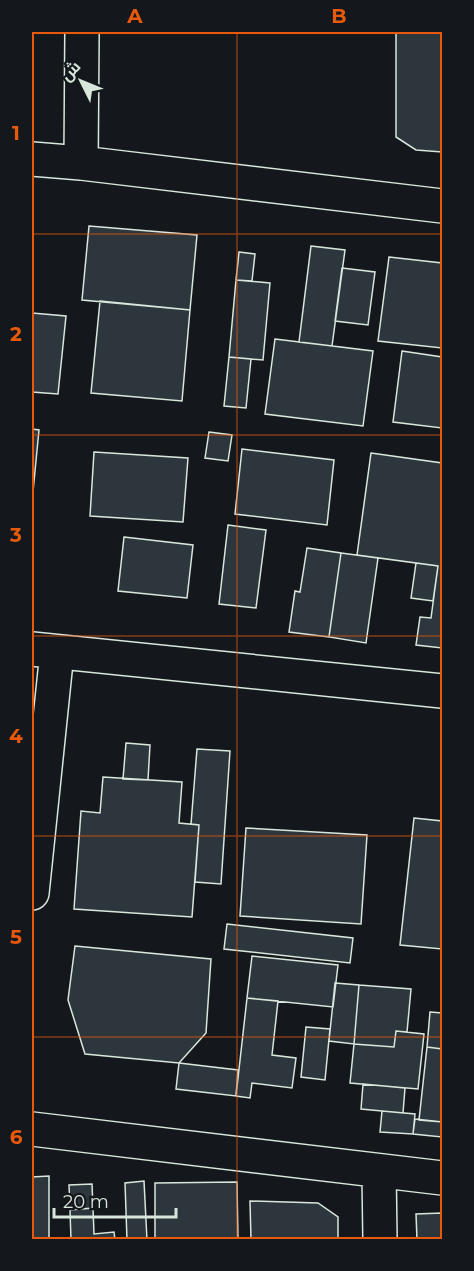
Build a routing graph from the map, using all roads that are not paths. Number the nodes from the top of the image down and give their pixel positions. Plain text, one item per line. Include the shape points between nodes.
1 (82, 32) edge
2 (32, 159) edge
3 (81, 163) junction
4 (442, 206) edge
5 (44, 650) edge
6 (442, 691) edge
7 (32, 893) edge
8 (32, 1129) edge
9 (379, 1171) junction
10 (442, 1178) edge
11 (380, 1239) edge

1 - 3 street
2 - 3 street
3 - 4 street
5 - 6 street
5 - 7 street
8 - 9 street
9 - 10 street
9 - 11 street

